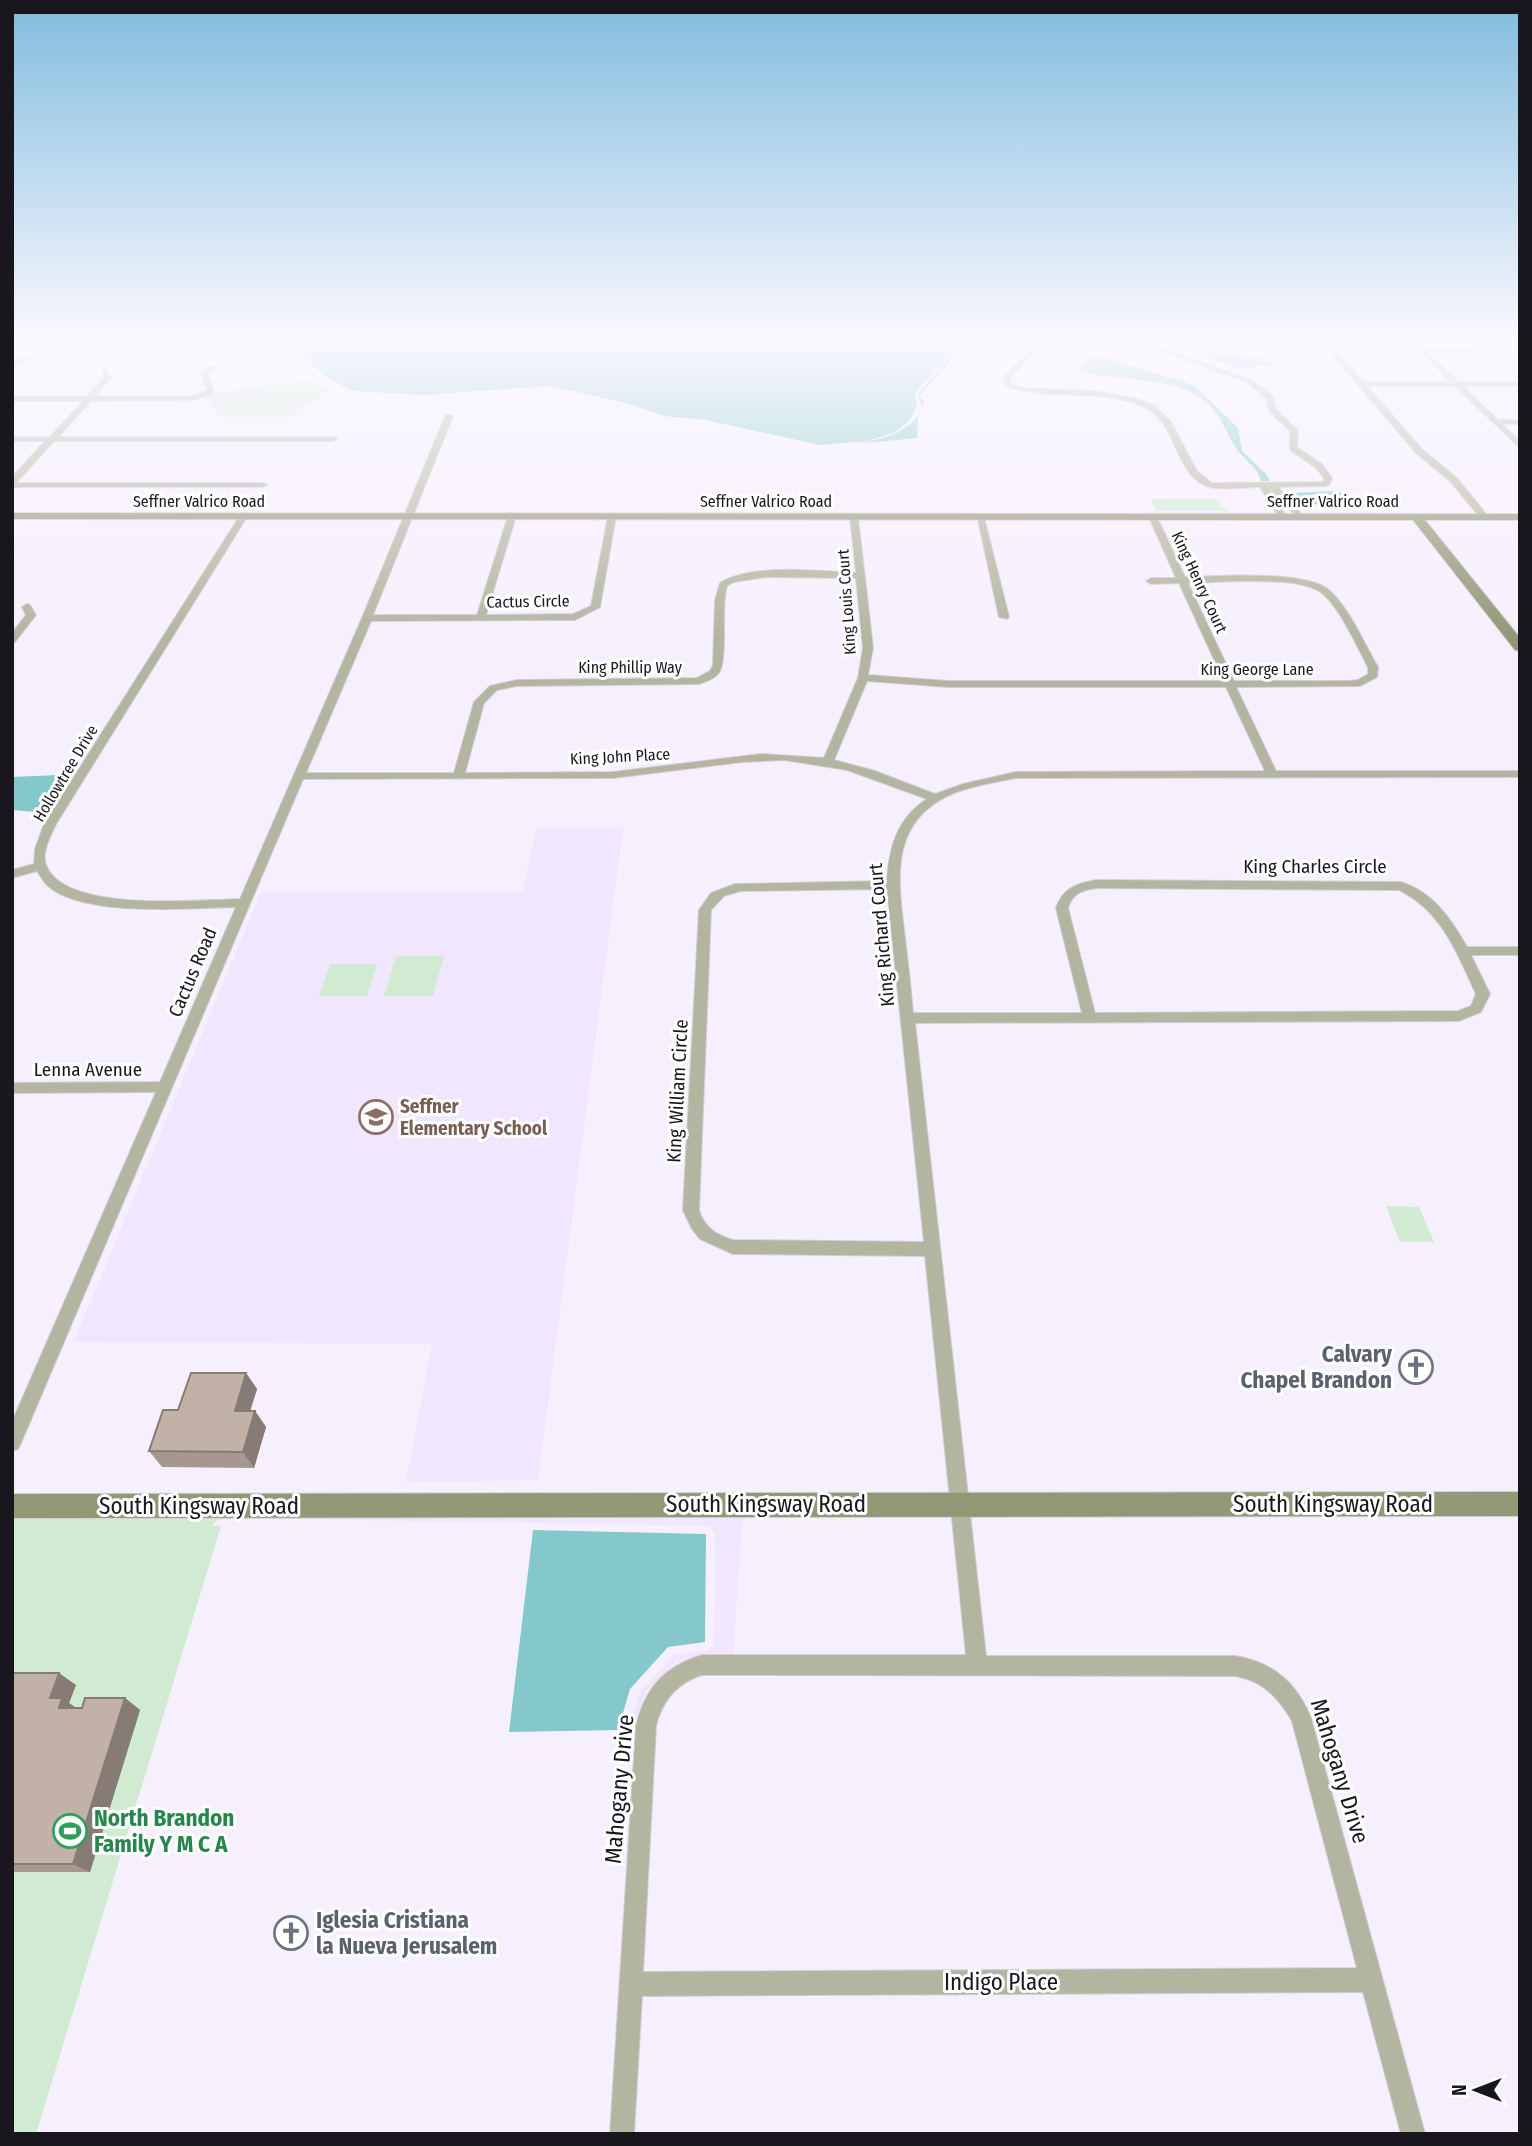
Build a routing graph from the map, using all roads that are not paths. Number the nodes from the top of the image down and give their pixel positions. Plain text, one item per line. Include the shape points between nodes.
1 (52, 439) edge
2 (440, 439) edge
3 (1177, 439) edge
4 (1294, 439) edge
5 (1409, 439) edge
6 (12, 483) edge
7 (263, 485) dead end
8 (1268, 486) junction
9 (1273, 502) junction
10 (1289, 502) junction
11 (12, 516) edge
12 (410, 516) junction
13 (512, 516) junction
14 (612, 516) junction
15 (243, 517) junction
16 (854, 517) junction
17 (980, 517) junction
18 (1153, 517) junction
19 (1283, 517) junction
20 (1300, 517) junction
21 (1416, 517) junction
22 (1484, 517) junction
23 (1520, 517) edge
24 (861, 576) junction
25 (1151, 581) dead end
26 (1182, 581) junction
27 (27, 607) dead end
28 (481, 617) junction
29 (1004, 617) dead end
30 (367, 618) junction
31 (12, 640) edge
32 (1520, 647) edge
33 (863, 678) junction
34 (1231, 685) junction
35 (828, 761) junction
36 (1520, 774) edge
37 (459, 775) junction
38 (1272, 775) junction
39 (300, 776) junction
40 (934, 798) junction
41 (40, 866) junction
42 (12, 874) edge
43 (893, 885) junction
44 (242, 903) junction
45 (1461, 951) junction
46 (1520, 951) edge
47 (908, 1018) junction
48 (1090, 1018) junction
49 (164, 1087) junction
50 (12, 1088) edge
51 (933, 1249) junction
52 (12, 1443) edge
53 (961, 1503) junction
54 (1520, 1504) edge
55 (12, 1506) edge
56 (976, 1667) junction
57 (1371, 1980) junction
58 (631, 1984) junction
59 (622, 2134) edge
60 (1413, 2134) edge

1 - 6 street
2 - 12 street, Cactus Road
3 - 8 street via 1205,483
4 - 8 street via 1293,448 1319,466 1329,481 1317,486
5 - 22 street via 1454,480
6 - 7 street
8 - 9 street
8 - 10 street
9 - 10 street
9 - 19 street
10 - 20 street
11 - 15 street, Seffner Valrico Road
12 - 13 street, Seffner Valrico Road
12 - 15 street, Seffner Valrico Road
12 - 30 street, Cactus Road
13 - 14 street, Seffner Valrico Road
13 - 28 street
14 - 16 street, Seffner Valrico Road
14 - 28 street, Cactus Circle via 592,610 575,617
15 - 41 street, Hollowtree Drive via 50,824 41,846
16 - 17 street, Seffner Valrico Road
16 - 24 street, King Louis Court
17 - 18 street, Seffner Valrico Road
17 - 29 street
18 - 19 street, Seffner Valrico Road
18 - 26 street, King Henry Court
19 - 20 street, Seffner Valrico Road
20 - 21 street, Seffner Valrico Road
21 - 22 street, Seffner Valrico Road
21 - 32 street
22 - 23 street, Seffner Valrico Road
24 - 33 street, King Louis Court via 868,648
24 - 37 street, King Phillip Way via 752,575 730,580 721,590 718,665 714,673 699,681 517,683 494,688 479,702
25 - 26 street, King George Lane
26 - 34 street, King Henry Court
26 - 34 street, King George Lane via 1290,580 1314,585 1328,594 1373,667 1373,675 1360,683
27 - 31 street via 31,615
28 - 30 street, Cactus Circle
30 - 39 street, Cactus Road
33 - 34 street, King George Lane via 948,684
33 - 35 street, King Louis Court
34 - 38 street, King Henry Court
35 - 37 street, King John Place via 758,757 612,775
35 - 40 street, King John Place via 877,773
36 - 38 street, King Richard Court
37 - 39 street, King John Place
38 - 40 street, King Richard Court via 1016,775 970,783
39 - 44 street, Cactus Road
40 - 43 street, King Richard Court via 913,815 898,836 892,858
41 - 42 street
41 - 44 street via 57,888 91,901
43 - 47 street, King Richard Court
43 - 51 street, King William Circle via 728,888 710,901 705,910 691,1210 694,1224 705,1236 733,1247
44 - 49 street, Cactus Road
45 - 46 street
45 - 48 street, King Charles Circle via 1483,994 1476,1009 1459,1016
45 - 48 street, King Charles Circle via 1436,907 1401,886 1083,886 1071,890 1062,908
47 - 48 street, King Charles Circle
47 - 51 street, King Richard Court
49 - 50 street, Lenna Avenue
49 - 52 street, Cactus Road
51 - 53 street, King Richard Court
53 - 54 street, South Kingsway Road
53 - 55 street, South Kingsway Road
53 - 56 street
56 - 57 street, Mahogany Drive via 1235,1665 1255,1668 1273,1678 1301,1718
56 - 58 street, Mahogany Drive via 702,1665 670,1681 656,1697 646,1726
57 - 58 street, Indigo Place
57 - 60 street, Mahogany Drive
58 - 59 street, Mahogany Drive

